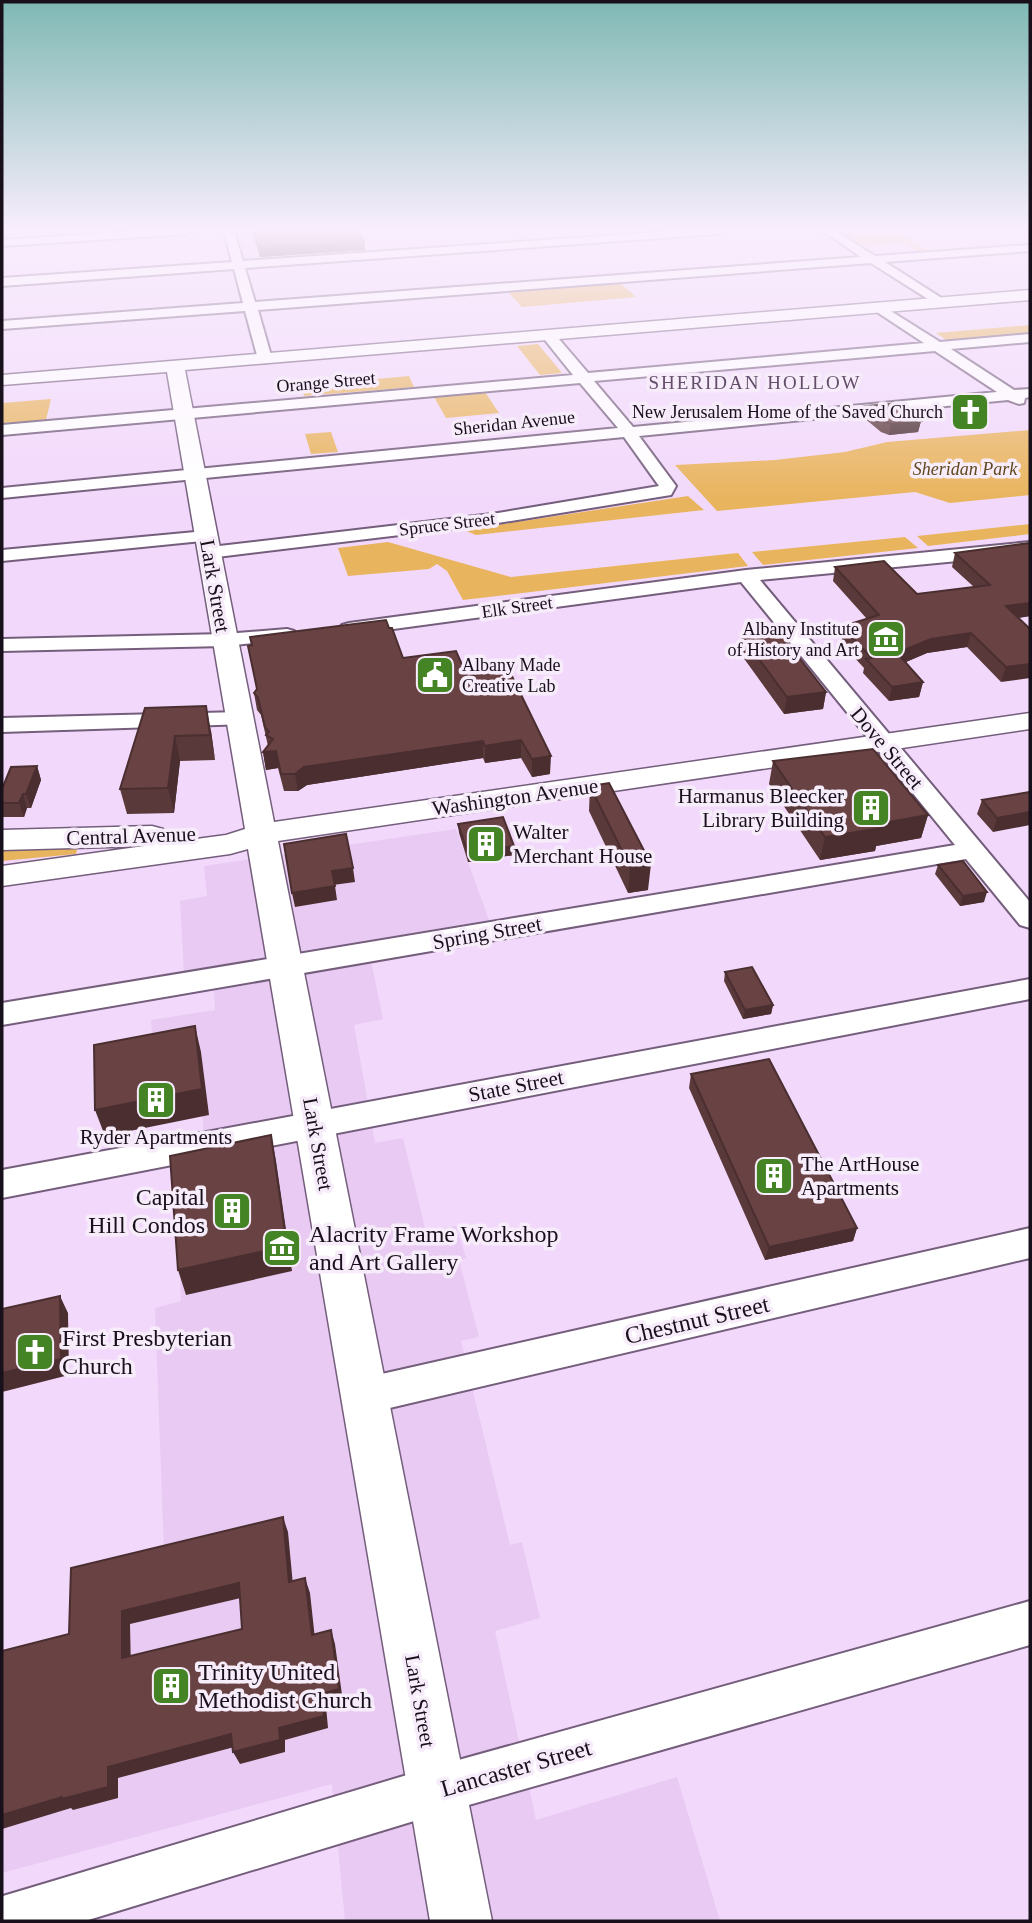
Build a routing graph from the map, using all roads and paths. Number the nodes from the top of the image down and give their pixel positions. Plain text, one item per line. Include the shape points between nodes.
1 (61, 321) edge
2 (255, 321) edge
3 (716, 321) edge
4 (899, 321) edge
5 (2, 325) edge
6 (548, 335) junction
7 (1030, 338) edge
8 (939, 346) junction
9 (265, 359) junction
10 (175, 366) junction
11 (584, 379) junction
12 (2, 380) edge
13 (1030, 393) edge
14 (1011, 396) junction
15 (1030, 407) edge
16 (184, 414) junction
17 (2, 430) edge
18 (628, 431) junction
19 (194, 474) junction
20 (2, 493) edge
21 (208, 544) junction
22 (1030, 548) edge
23 (2, 556) edge
24 (746, 576) junction
25 (327, 631) edge
26 (301, 634) edge
27 (225, 640) junction
28 (2, 645) edge
29 (240, 719) junction
30 (1030, 721) edge
31 (2, 725) edge
32 (884, 744) junction
33 (261, 834) junction
34 (2, 839) edge
35 (973, 850) junction
36 (7, 873) edge
37 (1030, 919) edge
38 (285, 967) junction
39 (1030, 989) edge
40 (2, 1014) edge
41 (314, 1124) junction
42 (2, 1184) edge
43 (1030, 1243) edge
44 (364, 1396) junction
45 (1030, 1623) edge
46 (436, 1790) junction
47 (3, 1921) edge
48 (461, 1921) edge

1 - 5 street
2 - 9 street
3 - 6 main road
4 - 8 street
6 - 9 main road
6 - 11 street
7 - 8 street, Orange Street
8 - 11 street, Orange Street
8 - 14 street
9 - 10 main road
10 - 12 main road
10 - 16 main road, Lark Street
11 - 16 street, Orange Street
11 - 18 street
13 - 14 street, Sheridan Avenue
14 - 15 street
14 - 18 street, Sheridan Avenue
16 - 17 street, Orange Street
16 - 19 main road, Lark Street
18 - 19 street, Sheridan Avenue
18 - 21 street, Spruce Street via 668,489 492,519
19 - 20 street, Sheridan Avenue
19 - 21 main road, Lark Street
21 - 23 street, Spruce Street
21 - 27 main road, Lark Street
22 - 24 street, Elk Street
24 - 25 street, Elk Street
24 - 32 street, Dove Street
26 - 27 street
27 - 28 street
27 - 29 main road, Lark Street
29 - 31 street
29 - 33 main road, Lark Street
30 - 32 main road, Washington Avenue
32 - 33 main road, Washington Avenue
32 - 35 street, Dove Street
33 - 34 main road, Central Avenue
33 - 36 main road, Washington Avenue via 230,844
33 - 38 main road, Lark Street
35 - 37 street, Dove Street
35 - 38 street, Spring Street
38 - 40 street, Spring Street
38 - 41 main road, Lark Street
39 - 41 street, State Street
41 - 42 street, State Street
41 - 44 main road, Lark Street
43 - 44 street, Chestnut Street
44 - 46 main road, Lark Street
45 - 46 street, Lancaster Street
46 - 47 street, Lancaster Street
46 - 48 main road, Lark Street

